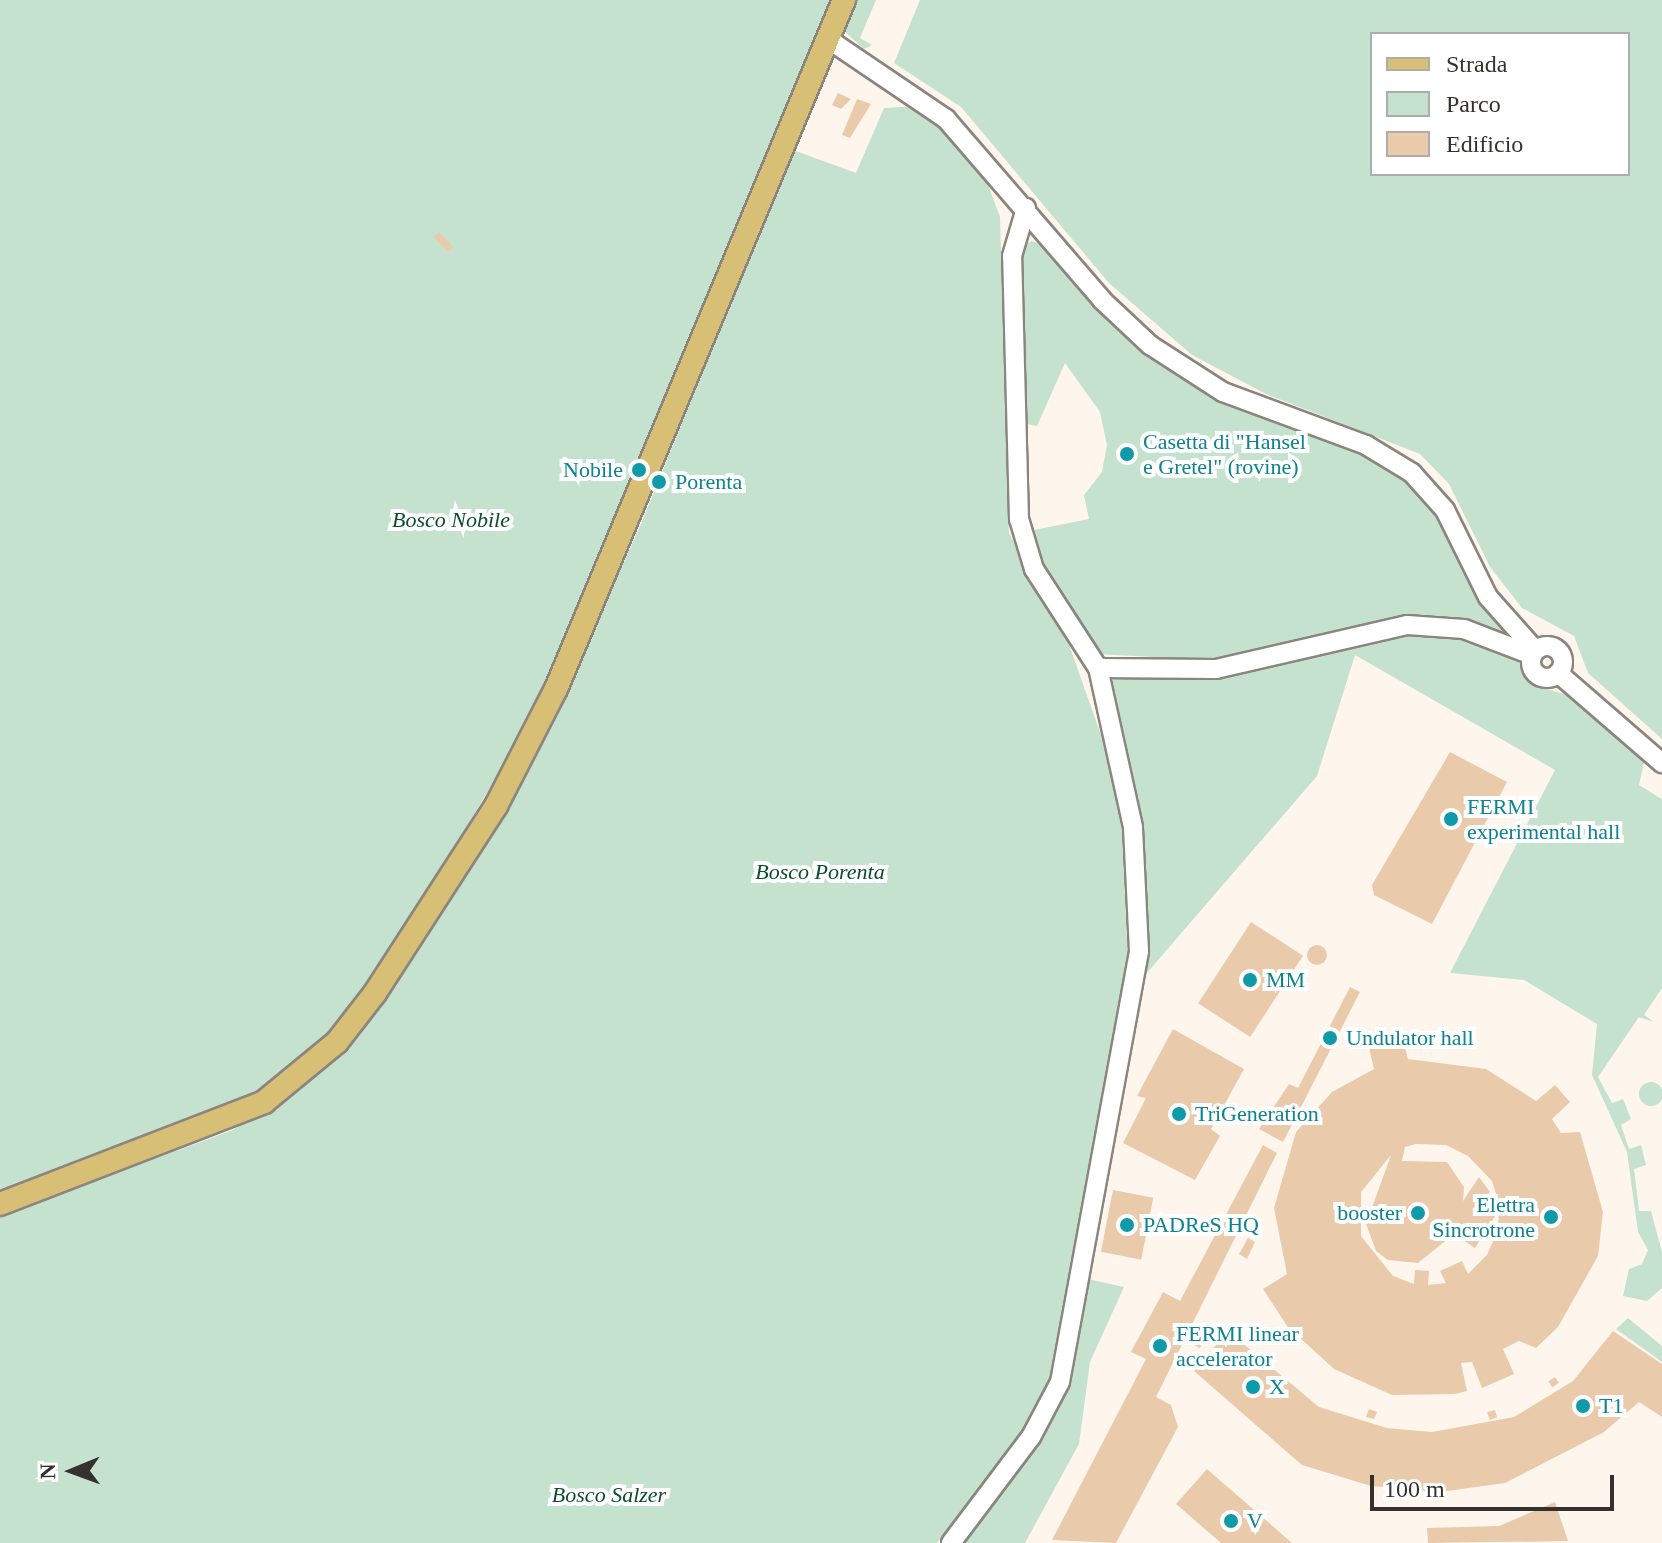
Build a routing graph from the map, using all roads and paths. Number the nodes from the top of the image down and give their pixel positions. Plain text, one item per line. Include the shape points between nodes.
1 (844, 0) edge
2 (828, 39) junction
3 (1026, 208) junction
4 (1534, 653) junction
5 (1098, 668) junction
6 (1662, 763) edge
7 (0, 1204) edge
8 (951, 1543) edge

1 - 2 main road
2 - 3 street via 922,99
2 - 7 main road via 556,689 496,806 375,993 320,1058 256,1107
3 - 4 street via 1112,311 1189,372 1268,413 1366,445 1412,473 1445,510 1488,597
3 - 5 street via 1012,256 1019,519 1034,569
4 - 5 street via 1464,629 1407,625 1216,669
4 - 6 street via 1535,673 1558,673
5 - 8 street via 1133,827 1136,983 1060,1382 1031,1437

